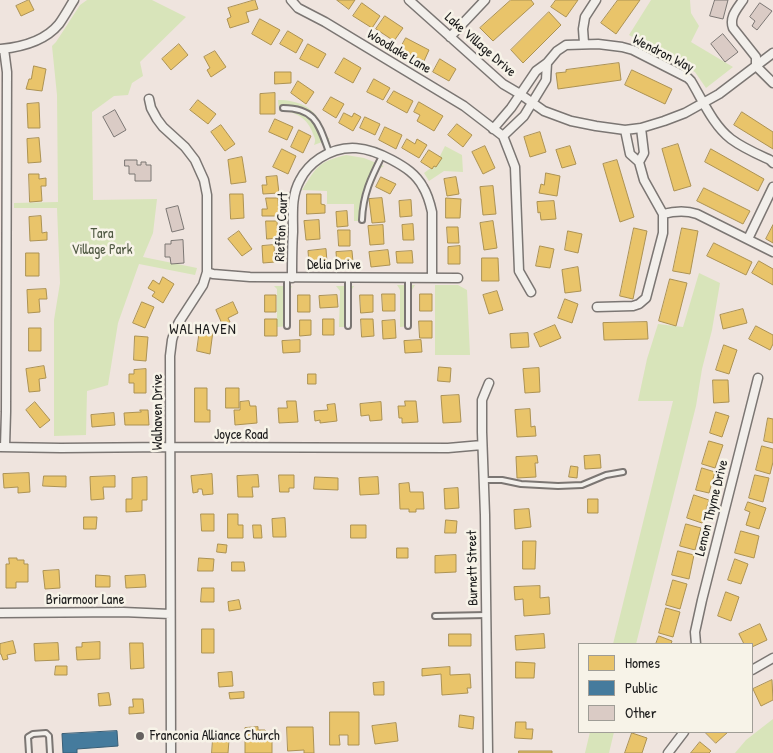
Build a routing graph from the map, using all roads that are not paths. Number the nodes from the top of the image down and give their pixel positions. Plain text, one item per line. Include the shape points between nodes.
1 (74, 0) edge
2 (291, 0) edge
3 (408, 0) edge
4 (485, 0) edge
5 (596, 0) edge
6 (743, 0) edge
7 (450, 37) junction
8 (584, 44) junction
9 (2, 49) edge
10 (773, 53) edge
11 (547, 63) junction
12 (756, 66) junction
13 (773, 83) edge
14 (520, 94) junction
15 (149, 99) dead end
16 (532, 102) junction
17 (704, 103) junction
18 (283, 108) dead end
19 (641, 128) junction
20 (493, 129) junction
21 (626, 130) junction
22 (503, 136) junction
23 (329, 152) junction
24 (382, 155) junction
25 (639, 162) junction
26 (773, 163) edge
27 (773, 187) edge
28 (663, 214) junction
29 (3, 220) edge
30 (362, 220) dead end
31 (748, 239) junction
32 (773, 252) edge
33 (207, 272) junction
34 (290, 278) junction
35 (348, 278) junction
36 (408, 278) junction
37 (432, 278) junction
38 (458, 278) dead end
39 (531, 292) dead end
40 (597, 307) dead end
41 (287, 326) dead end
42 (348, 326) dead end
43 (408, 326) dead end
44 (758, 378) dead end
45 (489, 383) dead end
46 (482, 445) junction
47 (2, 447) edge
48 (170, 447) junction
49 (623, 472) dead end
50 (484, 480) junction
51 (0, 613) edge
52 (170, 614) junction
53 (486, 615) junction
54 (435, 616) dead end
55 (696, 643) edge
56 (773, 658) edge
57 (753, 669) edge
58 (683, 733) edge
59 (29, 753) edge
60 (50, 753) edge
61 (171, 753) edge
62 (488, 753) edge
63 (668, 753) edge

1 - 9 street via 49,34 31,43
2 - 20 street, Woodlake Lane via 298,8 464,106
3 - 7 street, Lake Village Drive
4 - 7 street
5 - 8 street via 585,17
6 - 12 street via 731,23 756,57
7 - 14 street, Lake Village Drive via 503,84
8 - 11 street, Wendron Way via 566,45
8 - 17 street, Wendron Way via 622,46 633,50 688,78
9 - 29 street via 7,72
10 - 12 street, Lake Village Drive
11 - 14 street, Wendron Way
11 - 16 street via 546,80
12 - 13 street
12 - 17 street, Lake Village Drive
14 - 16 street, Lake Village Drive
14 - 20 street
15 - 33 street, Walhaven Drive via 157,119 190,153 204,180 207,195
16 - 21 street, Lake Village Drive via 544,111 571,121
16 - 22 street via 524,116
17 - 19 street, Lake Village Drive
17 - 26 street, Wendron Way via 731,139
18 - 23 lane via 295,108 311,116 321,129
19 - 21 street, Lake Village Drive
19 - 25 street via 644,153
20 - 22 street, Woodlake Lane
21 - 25 street via 630,154
22 - 39 street via 515,168 520,271
23 - 24 street, Riefton Court via 353,148
23 - 34 street, Riefton Court via 307,169 296,188
24 - 30 lane via 366,191
24 - 37 street, Riefton Court via 411,172 427,194 432,212
25 - 28 street via 644,180
27 - 31 street
28 - 31 street via 687,211
28 - 40 street via 663,233 646,298 633,306
29 - 47 street via 6,412
31 - 32 street
33 - 34 street, Delia Drive
33 - 48 street, Walhaven Drive via 172,340
34 - 35 street, Delia Drive
34 - 41 lane
35 - 36 street, Delia Drive
35 - 42 lane
36 - 37 street, Delia Drive
36 - 43 lane
37 - 38 street, Delia Drive
44 - 55 street, Lemon Thyme Drive via 702,600
45 - 46 street, Burnett Street via 482,400
46 - 48 street, Joyce Road via 448,448
46 - 50 street, Burnett Street
47 - 48 street, Joyce Road
48 - 52 street, Walhaven Drive
49 - 50 lane via 582,485
50 - 53 street, Burnett Street
51 - 52 street, Briarmoor Lane
52 - 61 street, Walhaven Drive
53 - 54 lane
53 - 62 street, Burnett Street
56 - 57 street
58 - 63 street
59 - 60 lane via 28,736 46,733

